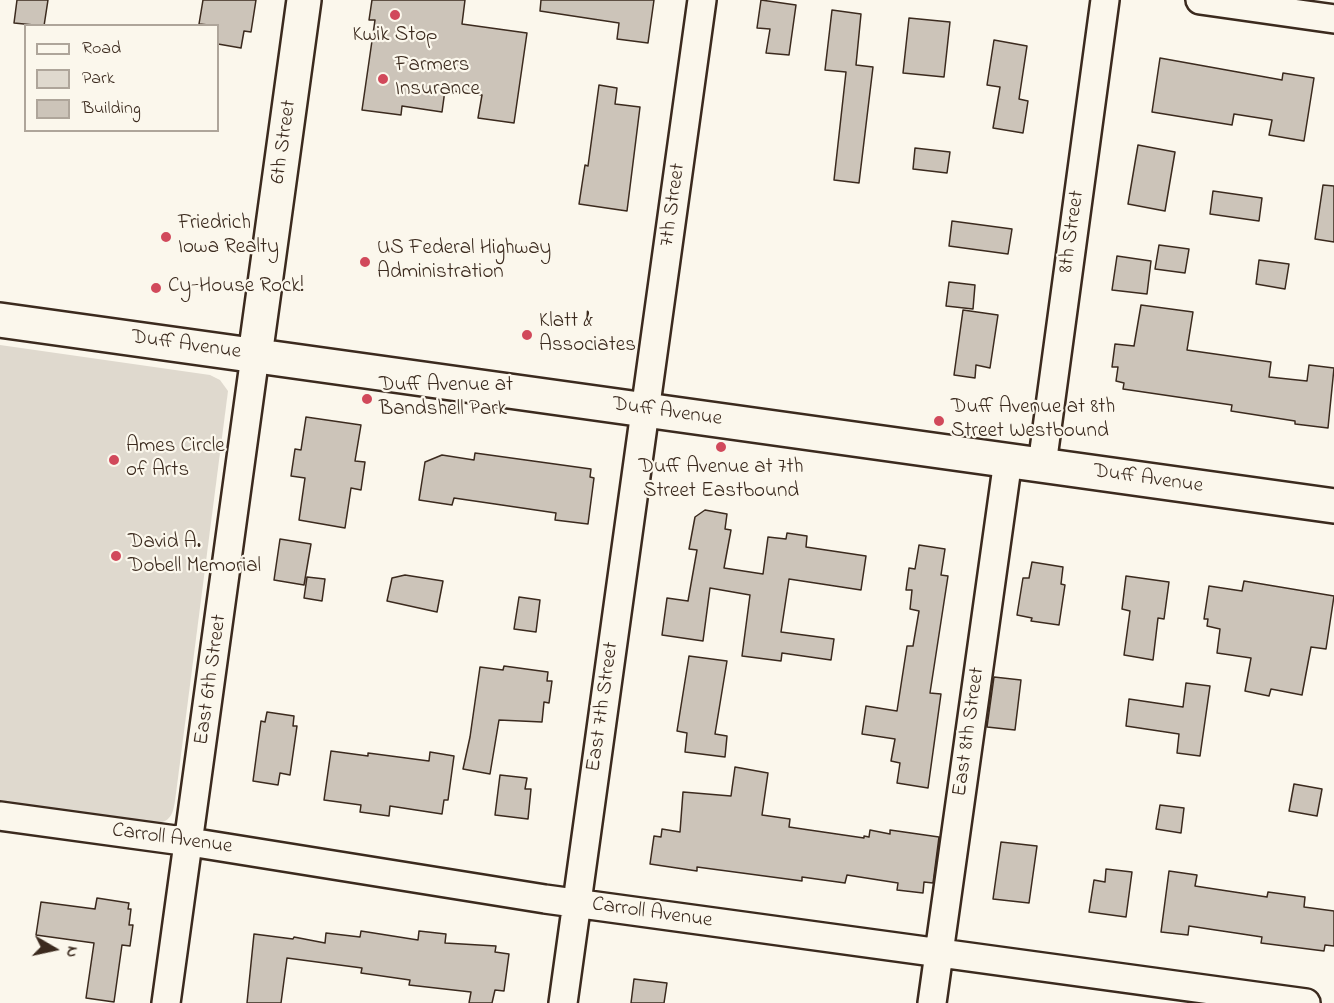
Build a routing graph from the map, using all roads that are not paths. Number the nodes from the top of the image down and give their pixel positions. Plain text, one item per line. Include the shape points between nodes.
1 (304, 0) edge
2 (702, 0) edge
3 (1105, 0) edge
4 (1200, 0) edge
5 (1334, 19) edge
6 (0, 320) edge
7 (255, 356) junction
8 (645, 410) junction
9 (1008, 460) junction
10 (1042, 465) junction
11 (1334, 506) edge
12 (0, 816) edge
13 (190, 842) junction
14 (577, 903) junction
15 (939, 953) junction
16 (166, 1003) edge
17 (563, 1003) edge
18 (932, 1003) edge
19 (1306, 1003) edge

1 - 7 main road, 6th Street
2 - 8 street, 7th Street
3 - 10 street, 8th Street
4 - 5 street
6 - 7 main road, Duff Avenue
7 - 8 main road, Duff Avenue
7 - 13 street, East 6th Street
8 - 9 main road, Duff Avenue
8 - 14 street, East 7th Street
9 - 10 main road, Duff Avenue
9 - 15 street, East 8th Street
10 - 11 main road, Duff Avenue
12 - 13 street, Carroll Avenue
13 - 14 street, Carroll Avenue
13 - 16 street, East 6th Street
14 - 15 street, Carroll Avenue
14 - 17 street, East 7th Street
15 - 18 street, East 8th Street
15 - 19 street, Carroll Avenue

